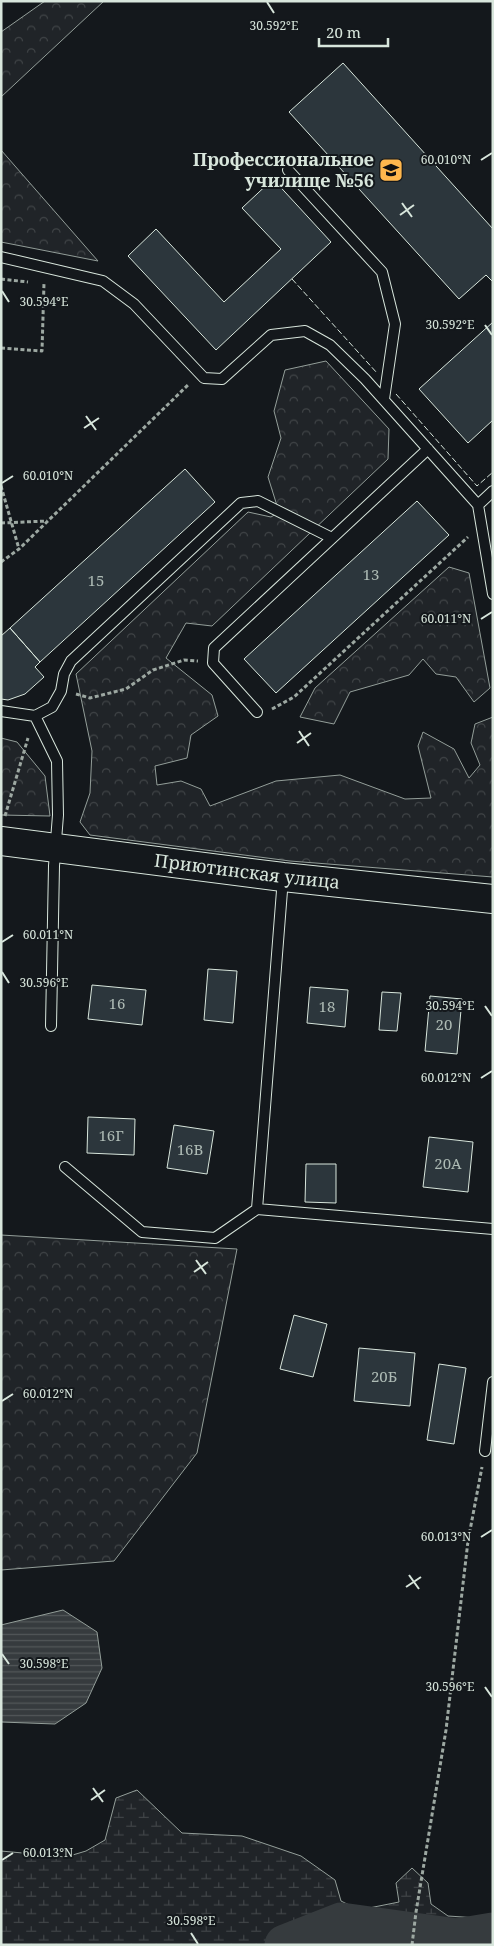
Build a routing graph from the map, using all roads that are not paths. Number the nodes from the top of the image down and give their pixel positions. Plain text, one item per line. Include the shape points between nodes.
1 (288, 170) dead end
2 (1, 257) edge
3 (384, 399) junction
4 (428, 448) junction
5 (493, 491) edge
6 (478, 505) junction
7 (332, 538) junction
8 (493, 594) edge
9 (1, 711) edge
10 (257, 712) road end
11 (35, 716) junction
12 (3, 829) edge
13 (56, 849) junction
14 (283, 877) junction
15 (493, 900) edge
16 (51, 1026) dead end
17 (65, 1167) dead end
18 (257, 1209) junction
19 (493, 1229) edge
20 (493, 1382) edge
21 (485, 1451) road end

1 - 3 lane via 382,272 395,324
2 - 3 lane via 103,281 134,304 204,378 222,379 271,335 305,331 330,345
3 - 4 lane
4 - 6 lane
4 - 7 lane
5 - 6 lane
6 - 8 lane
7 - 10 lane via 214,648 213,663
7 - 11 lane via 258,501 241,503 71,661 52,707
9 - 11 lane
11 - 13 lane via 57,761
12 - 13 street, Приютинская улица
13 - 14 street, Приютинская улица
13 - 16 lane
14 - 15 street, Приютинская улица
14 - 18 lane
17 - 18 lane via 142,1232 215,1238
18 - 19 lane
20 - 21 lane

